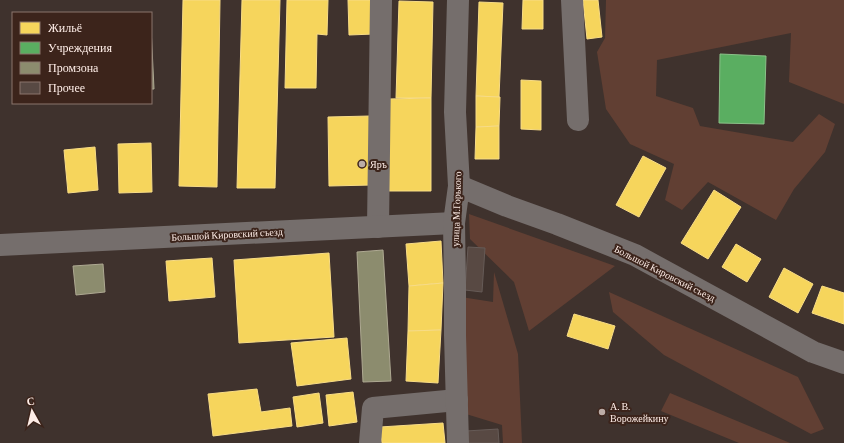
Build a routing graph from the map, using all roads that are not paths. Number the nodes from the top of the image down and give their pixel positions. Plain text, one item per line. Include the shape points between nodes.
1 (381, 0) edge
2 (458, 0) edge
3 (572, 0) edge
4 (578, 120) dead end
5 (459, 186) junction
6 (454, 223) junction
7 (378, 227) junction
8 (0, 245) edge
9 (844, 363) edge
10 (457, 400) junction
11 (370, 443) edge
12 (458, 443) edge

1 - 7 street
2 - 5 street, улица М.Горького via 455,112
3 - 4 street
5 - 6 street, улица М.Горького
5 - 9 street, Большой Кировский съезд via 635,255 813,352
6 - 7 street, Большой Кировский съезд
6 - 10 street, улица М.Горького
7 - 8 street, Большой Кировский съезд
10 - 11 street via 374,408
10 - 12 street, улица М.Горького

